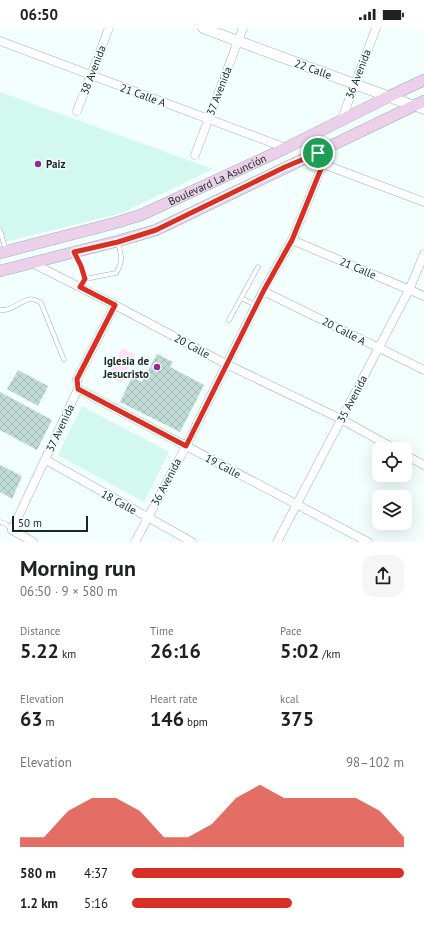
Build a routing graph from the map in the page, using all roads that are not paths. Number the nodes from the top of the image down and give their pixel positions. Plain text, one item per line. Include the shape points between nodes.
1 (109, 28) edge
2 (203, 28) edge
3 (243, 28) edge
4 (376, 28) edge
5 (0, 41) edge
6 (238, 41) junction
7 (91, 75) junction
8 (424, 80) edge
9 (354, 84) junction
10 (390, 96) junction
11 (421, 106) edge
12 (77, 112) dead end
13 (208, 119) junction
14 (341, 121) junction
15 (286, 148) junction
16 (318, 153) junction
17 (194, 155) dead end
18 (323, 164) junction
19 (424, 202) edge
20 (0, 230) edge
21 (1, 237) edge
22 (292, 240) junction
23 (118, 242) junction
24 (3, 252) edge
25 (74, 252) junction
26 (424, 254) edge
27 (32, 263) junction
28 (258, 267) dead end
29 (0, 271) edge
30 (85, 279) junction
31 (80, 287) junction
32 (264, 290) junction
33 (409, 290) junction
34 (424, 296) edge
35 (241, 298) junction
36 (115, 305) junction
37 (256, 305) junction
38 (0, 310) edge
39 (229, 320) dead end
40 (379, 348) junction
41 (64, 360) dead end
42 (226, 364) junction
43 (424, 370) edge
44 (78, 389) junction
45 (342, 419) junction
46 (383, 442) edge
47 (186, 446) junction
48 (412, 459) edge
49 (46, 460) junction
50 (424, 465) edge
51 (297, 504) junction
52 (147, 518) junction
53 (0, 522) edge
54 (12, 530) junction
55 (32, 542) edge
56 (135, 542) edge
57 (192, 542) edge
58 (277, 542) edge
59 (368, 542) edge

1 - 7 street, 38 Avenida
2 - 6 street, 22 Calle
3 - 6 street, 37 Avenida
4 - 9 street, 36 Avenida
5 - 7 street, 21 Calle A
6 - 9 street, 22 Calle
6 - 13 street, 37 Avenida
7 - 12 street, 38 Avenida
7 - 13 street, 21 Calle A
8 - 10 main road, Boulevard La Asunción
9 - 10 street, 22 Calle
9 - 14 street, 36 Avenida
10 - 11 street, 22 Calle
10 - 14 main road, Boulevard La Asunción
11 - 16 main road, Boulevard La Asunción
13 - 15 street, 21 Calle A
13 - 17 street, 37 Avenida
14 - 15 main road, Boulevard La Asunción
15 - 24 main road, Boulevard La Asunción via 141,215
16 - 18 street
16 - 23 main road, Boulevard La Asunción via 156,230
18 - 19 street
18 - 22 street, 36 Avenida
20 - 21 lane
21 - 24 lane
22 - 32 street, 36 Avenida
22 - 33 street, 21 Calle
23 - 25 main road, Boulevard La Asunción
23 - 30 lane via 122,260 116,273
25 - 27 main road, Boulevard La Asunción
25 - 30 lane
26 - 33 street, 35 Avenida
27 - 29 main road, Boulevard La Asunción
27 - 31 street, 20 Calle
28 - 35 lane
30 - 31 lane
31 - 36 street, 20 Calle
32 - 37 street, 36 Avenida
32 - 40 street, 20 Calle A
33 - 34 street, 21 Calle
33 - 40 street, 35 Avenida
35 - 37 lane
35 - 39 lane
36 - 42 street, 20 Calle
36 - 44 street, 37 Avenida via 77,379
37 - 42 street, 36 Avenida
38 - 41 lane via 7,311 26,299 32,298 41,303
40 - 43 street, 20 Calle A
40 - 45 street, 35 Avenida
42 - 45 street, 20 Calle
42 - 47 street, 36 Avenida
44 - 47 street, 19 Calle
44 - 49 street, 37 Avenida
45 - 46 street, 20 Calle
45 - 51 street, 35 Avenida
47 - 51 street, 19 Calle
47 - 52 street, 36 Avenida
48 - 50 street
49 - 52 street, 18 Calle
49 - 54 street, 37 Avenida
51 - 58 street, 35 Avenida
51 - 59 street, 19 Calle
52 - 56 street, 36 Avenida
52 - 57 street, 18 Calle
53 - 54 lane
54 - 55 street

